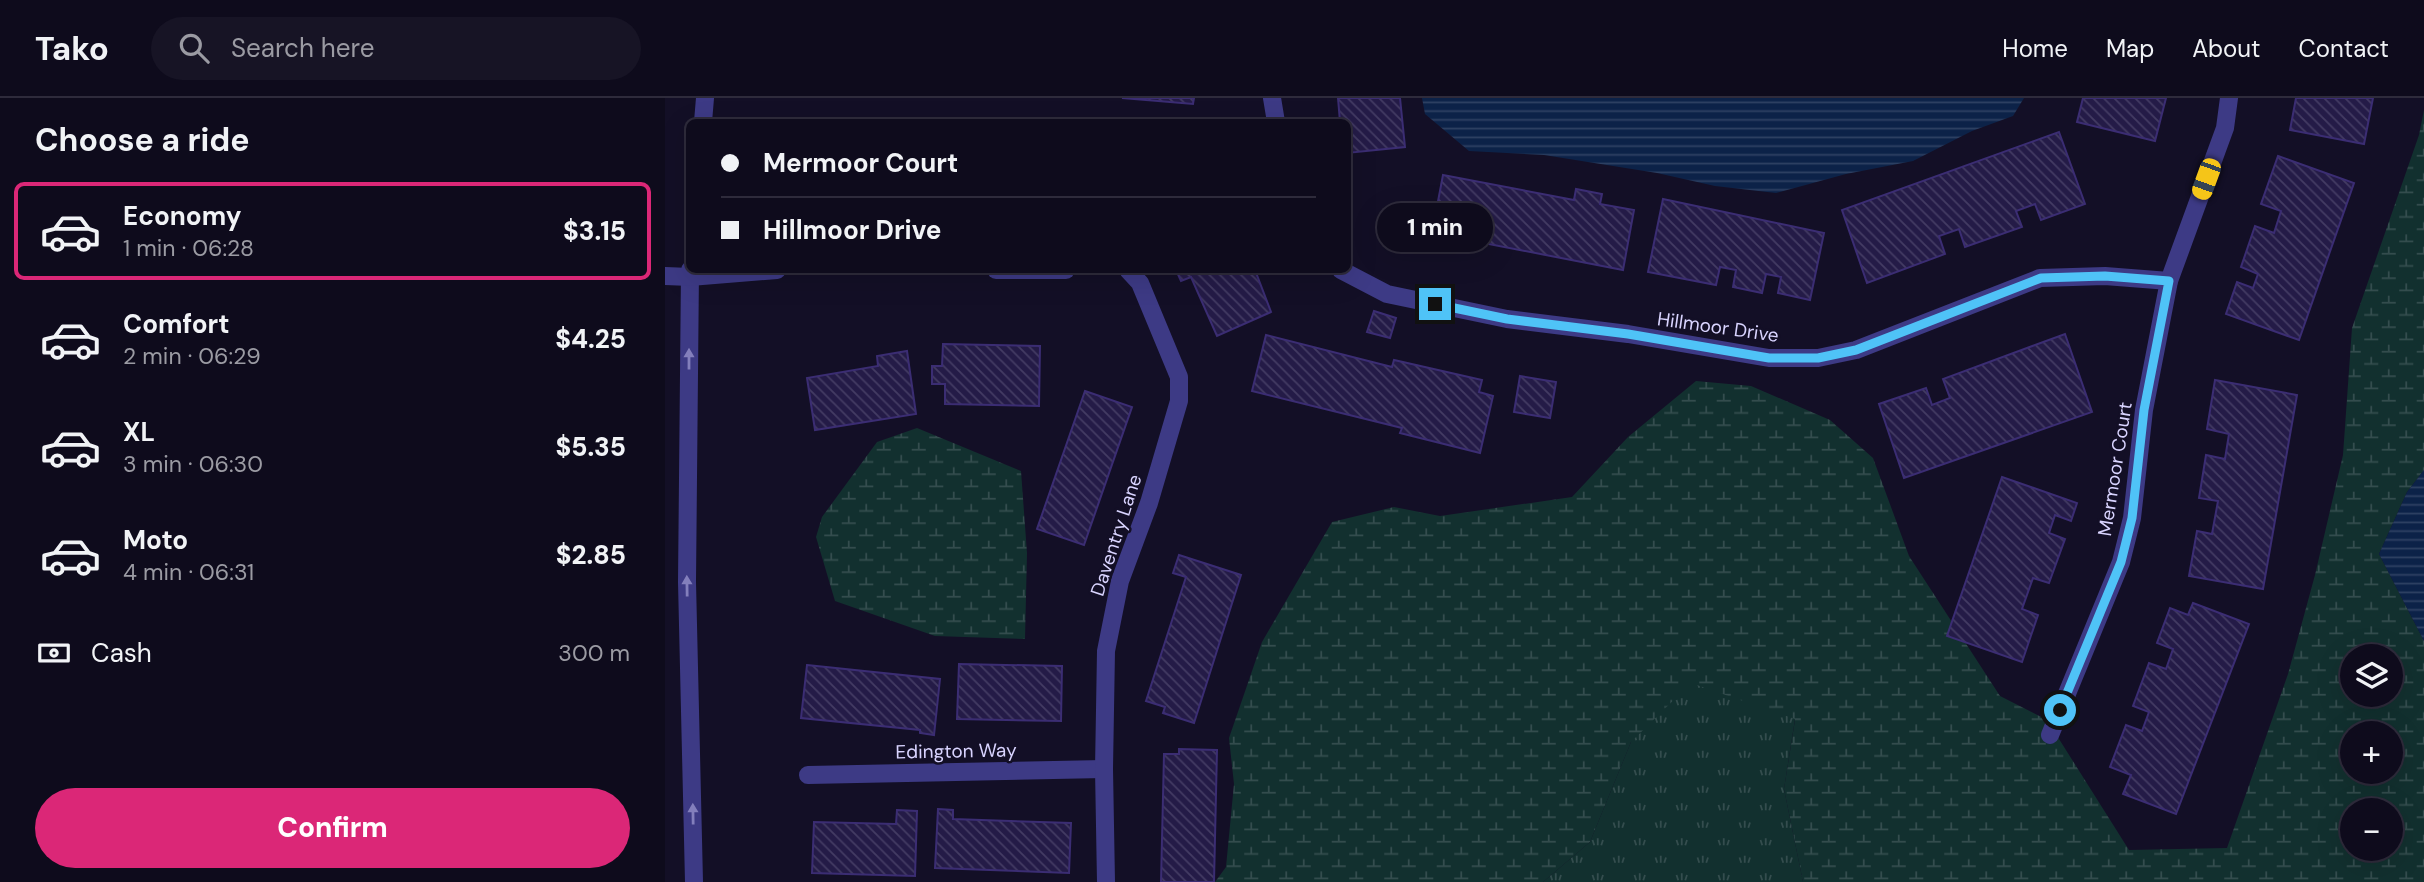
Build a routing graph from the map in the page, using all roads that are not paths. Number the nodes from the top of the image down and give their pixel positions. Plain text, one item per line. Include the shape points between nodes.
1 (705, 98) edge
2 (1272, 98) edge
3 (2229, 98) edge
4 (703, 119) edge
5 (1276, 119) edge
6 (690, 273) edge
7 (1131, 273) edge
8 (1347, 273) edge
9 (665, 276) edge
10 (2169, 281) junction
11 (2050, 735) dead end
12 (1104, 769) junction
13 (808, 775) dead end
14 (694, 882) edge
15 (1106, 882) edge

1 - 4 street
2 - 5 street
3 - 10 street, Mermoor Court via 2225,128
6 - 9 street
14 -> 6 street via 687,582
7 - 12 street, Daventry Lane via 1140,283 1179,377 1179,401 1120,581 1107,651
8 - 10 street, Hillmoor Drive via 1387,294 1507,319 1769,358 1818,358 1856,350 2041,278
10 - 11 street, Mermoor Court via 2121,562
12 - 13 street, Edington Way
12 - 15 street, Daventry Lane

